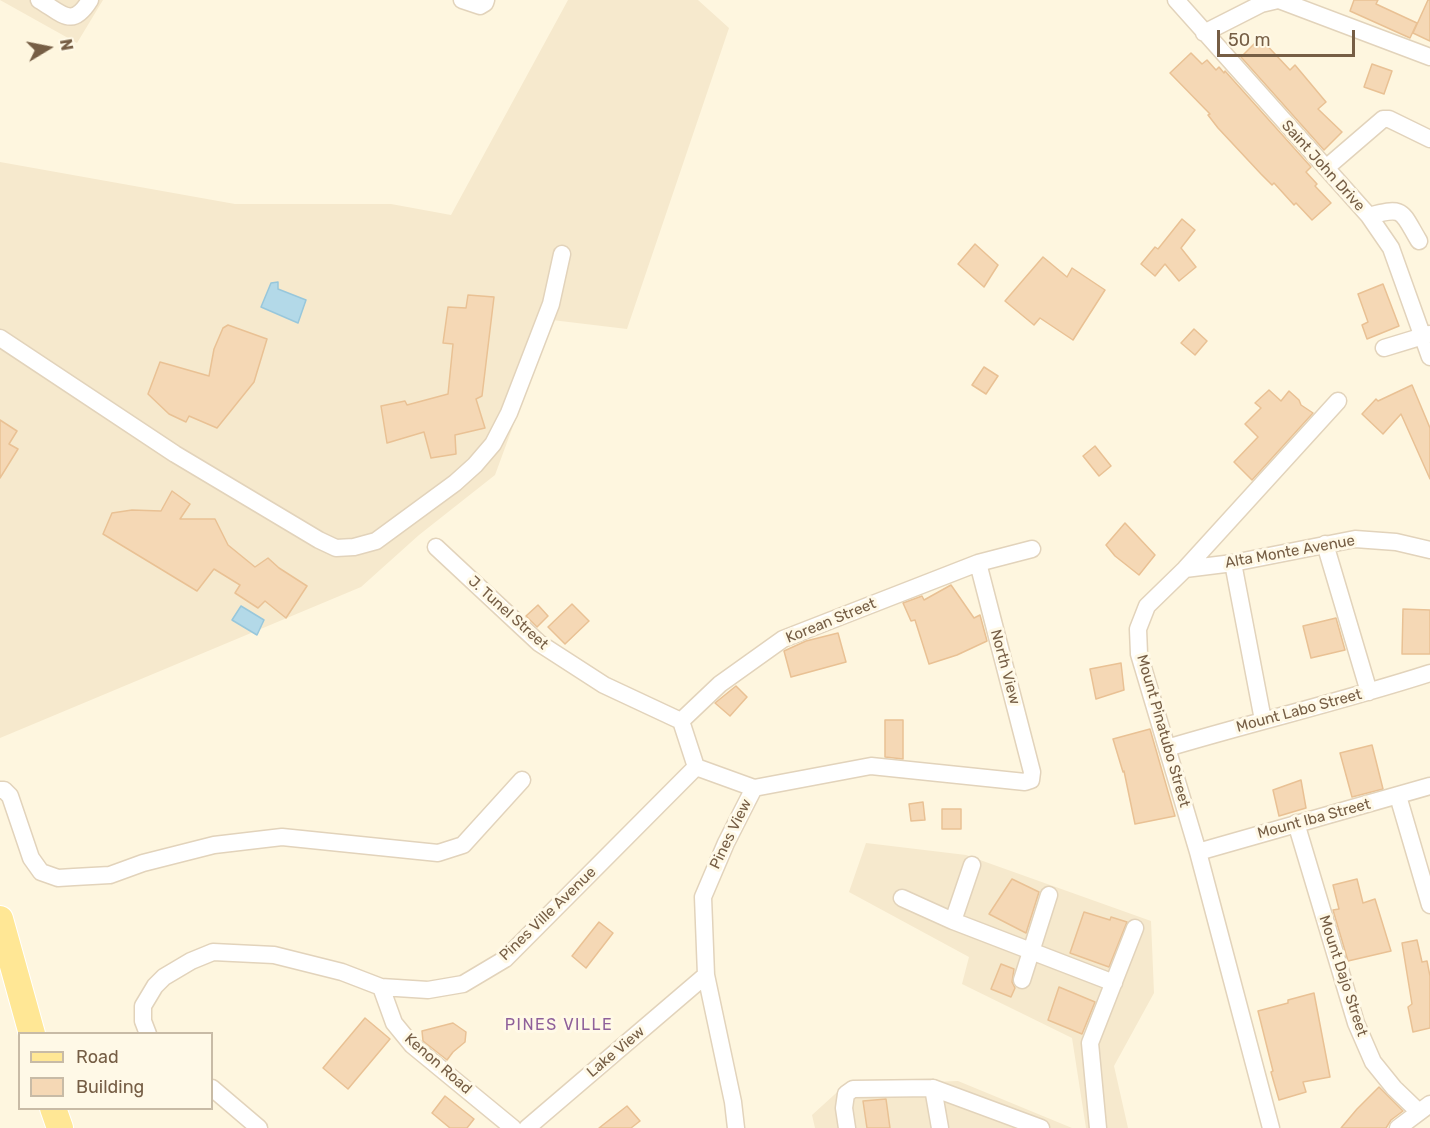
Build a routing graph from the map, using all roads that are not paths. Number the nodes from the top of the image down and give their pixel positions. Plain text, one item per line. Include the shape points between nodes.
1 (39, 0) edge
2 (90, 0) edge
3 (462, 0) edge
4 (486, 0) edge
5 (1176, 0) edge
6 (1278, 0) edge
7 (1204, 33) junction
8 (1430, 57) edge
9 (1430, 139) edge
10 (1326, 168) junction
11 (1369, 216) junction
12 (1425, 241) edge
13 (1391, 248) junction
14 (562, 254) dead end
15 (1426, 334) edge
16 (0, 338) edge
17 (1384, 348) dead end
18 (1430, 357) edge
19 (1338, 400) dead end
20 (1325, 544) junction
21 (436, 548) dead end
22 (1032, 549) dead end
23 (1430, 550) edge
24 (978, 563) junction
25 (1233, 563) junction
26 (1185, 569) junction
27 (1430, 673) edge
28 (1369, 692) junction
29 (1263, 720) junction
30 (681, 721) junction
31 (1167, 748) junction
32 (696, 766) junction
33 (1032, 772) joint
34 (522, 780) dead end
35 (1430, 786) edge
36 (754, 788) junction
37 (0, 790) edge
38 (1398, 796) junction
39 (1296, 823) junction
40 (1198, 852) junction
41 (972, 865) dead end
42 (1049, 895) dead end
43 (902, 898) dead end
44 (1430, 905) edge
45 (0, 919) edge
46 (953, 921) junction
47 (1135, 928) dead end
48 (1030, 950) junction
49 (706, 975) junction
50 (1022, 980) dead end
51 (1114, 983) junction
52 (381, 987) junction
53 (31, 1032) edge
54 (147, 1032) edge
55 (933, 1088) junction
56 (213, 1089) edge
57 (1424, 1108) edge
58 (54, 1110) edge
59 (60, 1128) edge
60 (259, 1128) edge
61 (513, 1128) edge
62 (526, 1128) edge
63 (736, 1128) edge
64 (847, 1128) edge
65 (940, 1128) edge
66 (1041, 1128) edge
67 (1098, 1128) edge
68 (1271, 1128) edge
69 (1398, 1128) edge

1 - 2 street via 74,18
3 - 4 street via 480,6
5 - 7 street, Saint John Drive
6 - 7 street via 1261,4
6 - 8 street
7 - 10 street, Saint John Drive
9 - 10 street via 1383,119
10 - 11 street, Saint John Drive
11 - 12 street via 1397,210
11 - 13 street, Saint John Drive
12 - 13 street
13 - 15 street, Saint John Drive
14 - 16 street via 551,304 493,444 455,483 419,510 376,541 354,547 336,548 319,540 175,454
15 - 17 street
15 - 18 street, Saint John Drive
19 - 26 street, Mount Pinatubo Street
20 - 23 street, Alta Monte Avenue via 1355,539
20 - 25 street, Alta Monte Avenue
20 - 28 street
21 - 30 street, J. Tunel Street via 539,643 604,685
22 - 24 street, Korean Street
24 - 30 street, Korean Street via 783,639 720,684
24 - 33 street, North View
25 - 26 street, Alta Monte Avenue
25 - 29 street
26 - 31 street, Mount Pinatubo Street via 1147,606 1138,629 1139,654
27 - 28 street, Mount Labo Street
28 - 29 street, Mount Labo Street
29 - 31 street, Mount Labo Street
30 - 32 street
31 - 40 street, Mount Pinatubo Street
32 - 36 street
32 - 52 street, Pines Ville Avenue via 505,959 463,984 428,990
33 - 36 street, Pines View via 1031,780 1024,782 871,766
34 - 37 street via 463,845 438,853 282,837 214,845 110,875 66,878 41,872 31,858 10,796
35 - 38 street, Mount Iba Street
36 - 49 street, Pines View via 703,897
38 - 39 street, Mount Iba Street
38 - 44 street
39 - 40 street, Mount Iba Street
39 - 57 street, Mount Dajo Street via 1356,1023 1373,1062 1394,1088
40 - 68 street, Mount Pinatubo Street
41 - 46 street
42 - 48 street
43 - 46 street
45 - 53 main road
46 - 48 street
47 - 51 street
48 - 50 street
48 - 51 street
49 - 62 street, Lake View
49 - 63 street, Pines View via 734,1102
51 - 67 street via 1090,1043
52 - 54 street, Pines Ville Avenue via 342,972 274,955 213,952 191,961 155,986 143,1006
52 - 61 street, Kenon Road via 394,1023 412,1045
55 - 64 street via 853,1089 844,1101
55 - 65 street
55 - 66 street
56 - 60 street
57 - 69 street
58 - 59 main road

